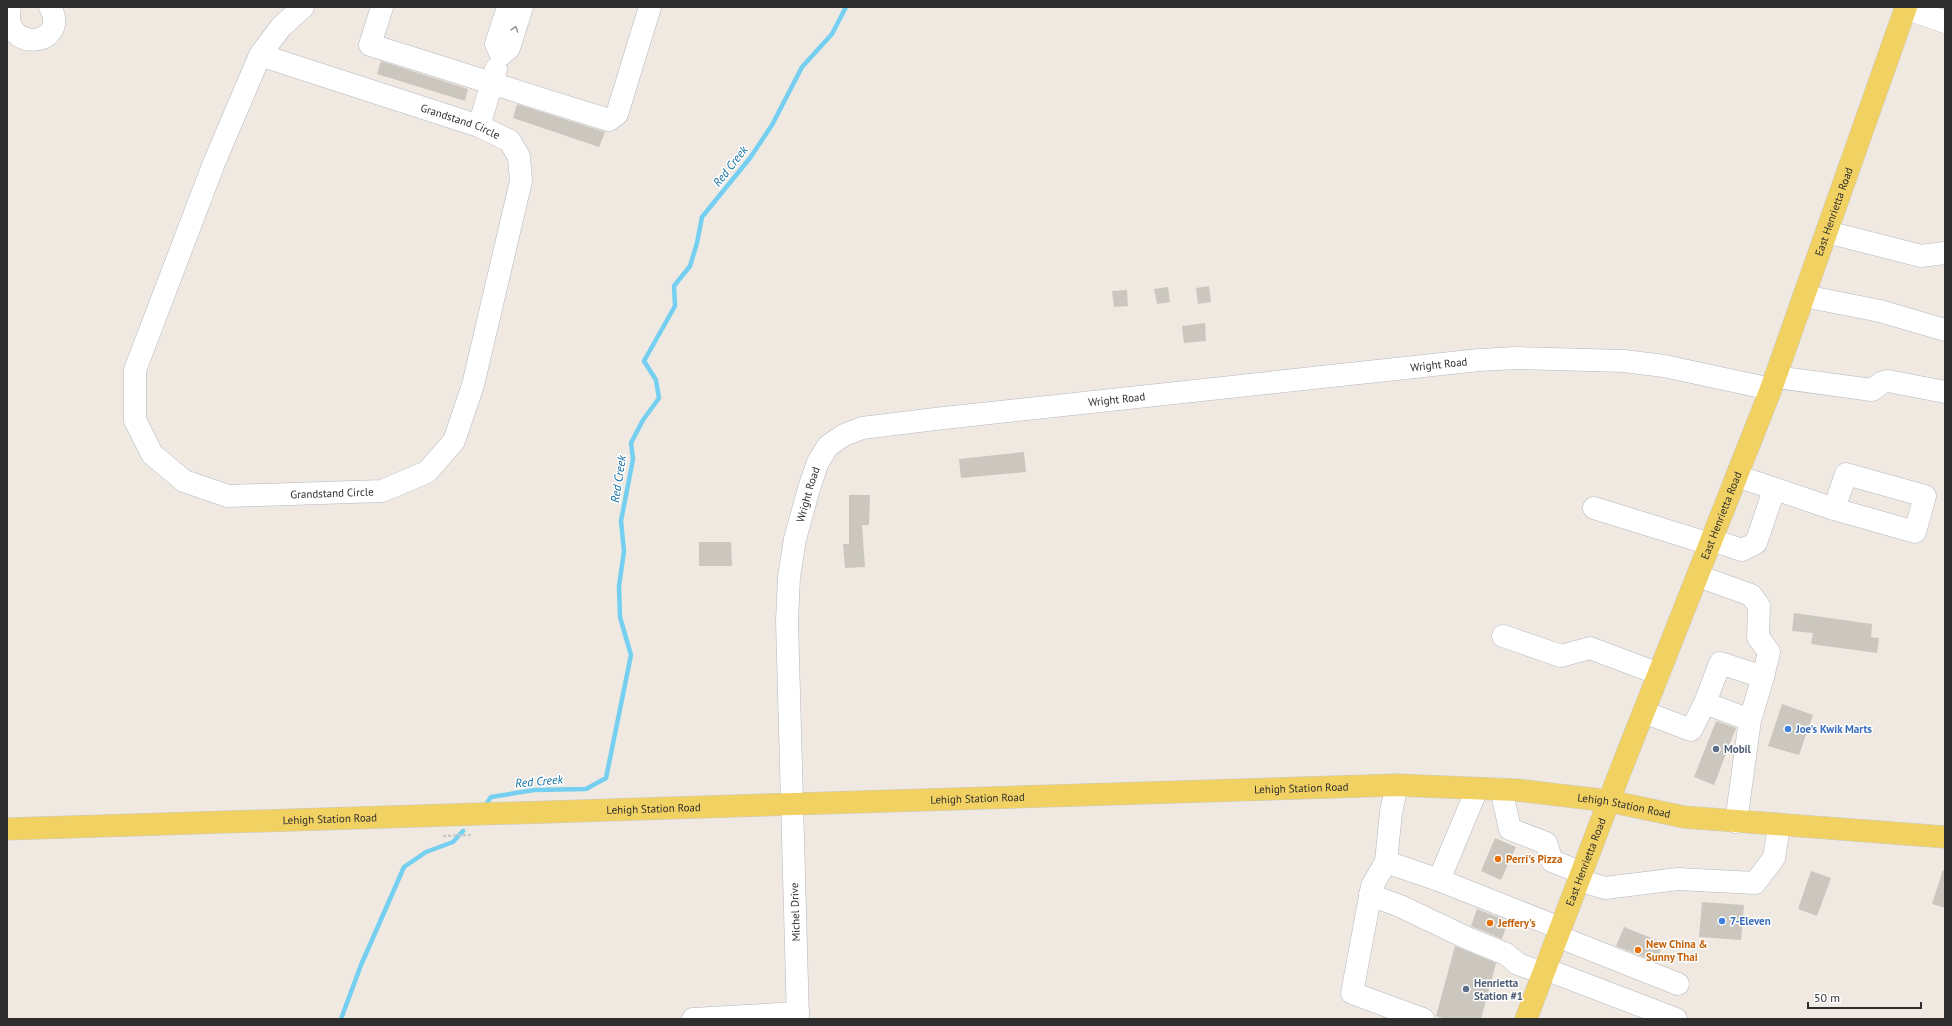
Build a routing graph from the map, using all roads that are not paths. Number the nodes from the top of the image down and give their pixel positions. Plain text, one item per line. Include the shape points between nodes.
1 (10, 7) edge
2 (50, 7) edge
3 (303, 7) edge
4 (382, 7) edge
5 (508, 7) edge
6 (522, 7) edge
7 (650, 7) edge
8 (1906, 8) edge
9 (7, 13) edge
10 (1945, 22) edge
11 (260, 55) junction
12 (501, 55) junction
13 (492, 82) junction
14 (479, 126) junction
15 (1827, 232) junction
16 (1945, 253) edge
17 (1804, 296) junction
18 (1944, 330) edge
19 (1774, 383) junction
20 (1945, 392) edge
21 (1737, 476) junction
22 (1774, 490) junction
23 (1594, 508) dead end
24 (1834, 509) dead end
25 (1711, 542) junction
26 (1698, 576) junction
27 (1503, 636) dead end
28 (1659, 674) junction
29 (1763, 676) junction
30 (1705, 703) junction
31 (1644, 712) junction
32 (1750, 720) junction
33 (1397, 785) junction
34 (1477, 788) junction
35 (1502, 789) junction
36 (1609, 801) junction
37 (792, 804) junction
38 (1736, 822) junction
39 (1779, 826) junction
40 (7, 829) edge
41 (1945, 837) edge
42 (1386, 862) junction
43 (1580, 876) junction
44 (1439, 880) junction
45 (1370, 895) junction
46 (1559, 932) junction
47 (1544, 971) junction
48 (1678, 984) dead end
49 (798, 1016) edge
50 (692, 1019) edge
51 (1423, 1019) edge
52 (1526, 1019) edge
53 (1676, 1019) edge

1 - 9 street
2 - 9 street via 52,25 43,37 36,40 28,41 14,34 9,28
3 - 11 street, Grandstand Circle via 281,27
4 - 13 street via 370,45
5 - 12 street via 496,44
12 -> 6 street via 509,48
7 - 13 street via 617,114 609,120 517,93
8 - 10 street
8 - 15 main road, East Henrietta Road
11 - 14 street, Grandstand Circle
11 - 14 street, Grandstand Circle via 214,163 135,370 136,420 152,454 184,481 228,496 382,491 427,472 454,440 473,385 521,181 519,157 510,141
12 - 13 street
13 - 14 street
15 - 16 street via 1921,256
15 - 17 main road, East Henrietta Road
17 - 18 street via 1880,311
17 - 19 main road, East Henrietta Road
19 - 20 street, Wright Road via 1872,390 1888,381
19 - 21 main road, East Henrietta Road
19 - 37 street, Wright Road via 1624,361 1573,358 1479,360 935,419 862,428 844,434 828,446 818,462 795,539 789,576 787,621
21 - 22 street
21 - 25 main road, East Henrietta Road
22 - 24 street
22 - 25 street via 1756,543 1742,550
23 - 25 street
25 - 26 main road, East Henrietta Road
26 - 28 main road, East Henrietta Road
26 - 29 street via 1751,595 1759,606 1758,637 1769,652
27 - 28 street via 1561,656 1590,648
28 - 31 main road, East Henrietta Road
29 - 30 street via 1720,663
29 - 32 street
30 - 31 street via 1691,730
30 - 32 street
31 - 36 main road, East Henrietta Road
32 - 38 street
33 - 34 main road, Lehigh Station Road
33 - 37 main road, Lehigh Station Road
33 - 42 street via 1391,812
34 - 35 main road, Lehigh Station Road
34 - 44 street
35 - 36 main road, Lehigh Station Road
35 - 43 street via 1510,829 1546,843 1552,861
36 - 38 main road, Lehigh Station Road via 1684,817
36 - 43 main road, East Henrietta Road
37 - 40 main road, Lehigh Station Road
37 - 49 street, Michel Drive
38 - 39 main road, Lehigh Station Road
39 - 41 main road, Lehigh Station Road
39 - 43 street via 1774,858 1755,882 1678,879 1605,888
42 - 44 street
42 - 45 street via 1372,886
43 - 46 main road, East Henrietta Road
44 - 46 street
45 - 47 street via 1506,954 1518,964
45 - 51 street via 1352,993
46 - 47 main road, East Henrietta Road
46 - 48 street
47 - 52 main road, East Henrietta Road
47 - 53 street
49 - 50 street

